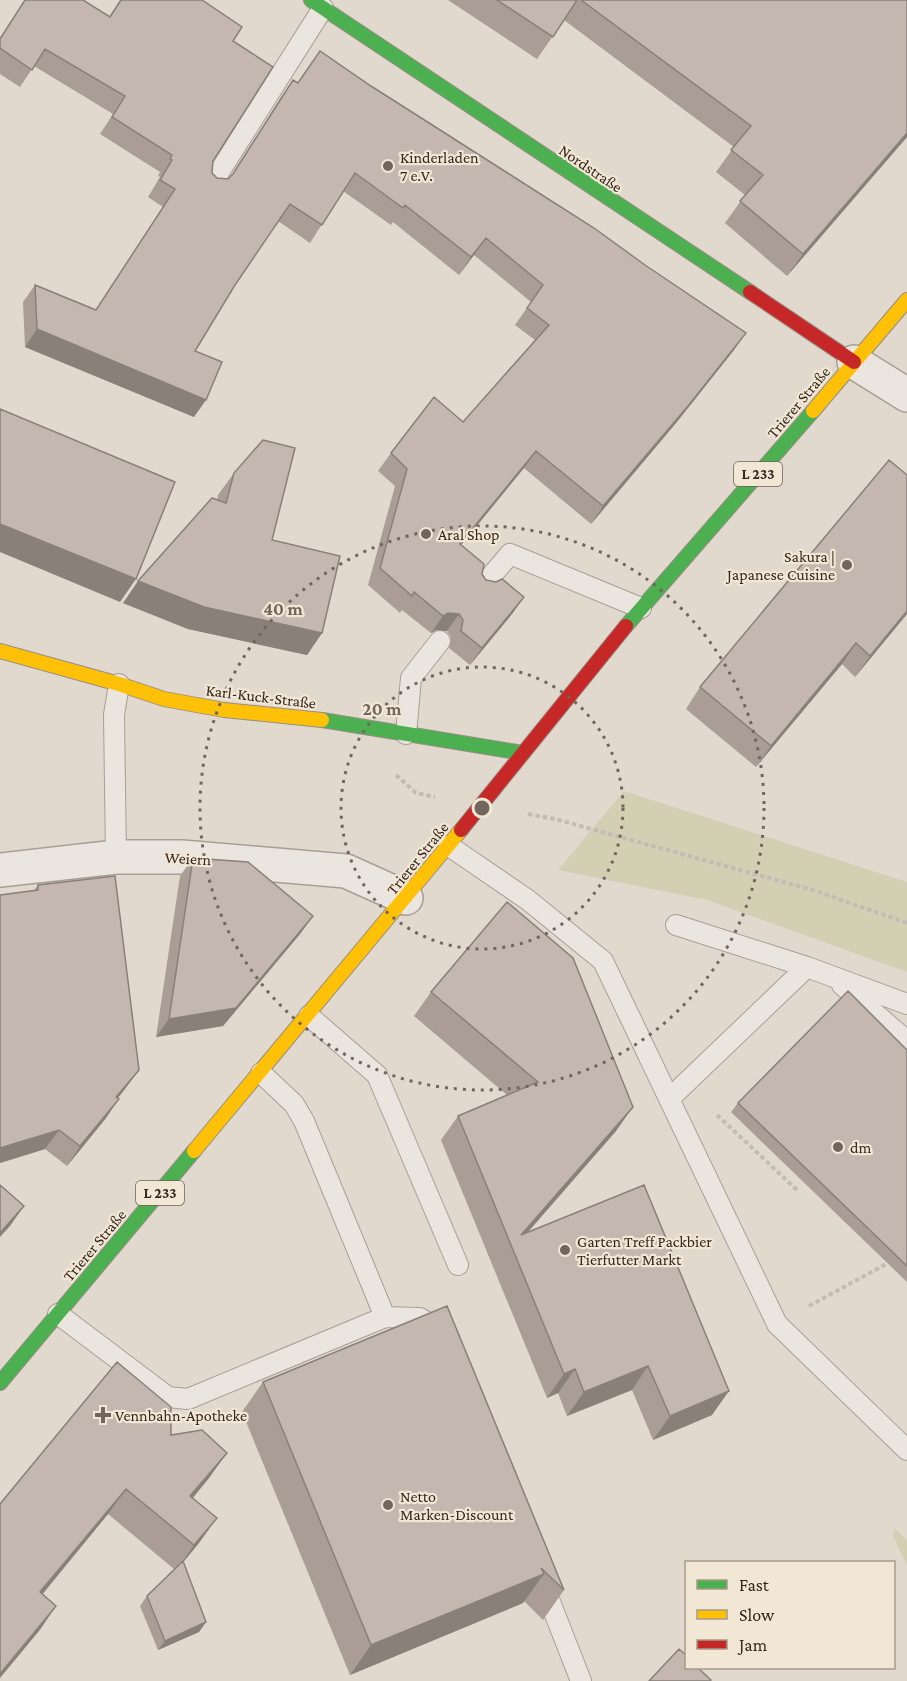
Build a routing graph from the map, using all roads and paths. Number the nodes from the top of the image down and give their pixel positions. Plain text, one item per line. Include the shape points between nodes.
1 (317, 4) edge
2 (211, 185) edge
3 (907, 300) edge
4 (854, 362) junction
5 (907, 395) edge
6 (481, 588) edge
7 (641, 608) junction
8 (440, 641) dead end
9 (0, 651) edge
10 (119, 684) junction
11 (406, 734) junction
12 (523, 753) junction
13 (481, 806) junction
14 (449, 846) junction
15 (116, 857) junction
16 (0, 870) edge
17 (406, 898) junction
18 (907, 923) edge
19 (676, 925) dead end
20 (807, 967) junction
21 (831, 975) junction
22 (907, 1004) edge
23 (309, 1016) junction
24 (907, 1041) edge
25 (261, 1073) junction
26 (669, 1099) junction
27 (797, 1190) dead end
28 (888, 1263) dead end
29 (458, 1265) dead end
30 (58, 1314) junction
31 (386, 1317) junction
32 (777, 1324) junction
33 (449, 1344) edge
34 (0, 1383) edge
35 (907, 1450) edge
36 (534, 1561) edge
37 (580, 1681) edge

1 - 2 lane
1 - 4 main road, Nordstraße
3 - 4 main road, Trierer Straße / L 233
4 - 5 street
4 - 7 main road, Trierer Straße / L 233
6 - 7 lane via 510,554
7 - 12 main road, Trierer Straße / L 233
8 - 11 lane via 411,678
9 - 10 main road, Karl-Kuck-Straße
10 - 11 main road, Karl-Kuck-Straße via 164,699 214,708
10 - 15 lane via 114,716
11 - 12 main road, Karl-Kuck-Straße
12 - 13 main road, Trierer Straße / L 233
13 - 14 main road, Trierer Straße / L 233
13 - 18 path via 555,819 816,891
14 - 17 main road, Trierer Straße / L 233
14 - 26 lane via 528,900 603,961
15 - 16 street, Weiern
15 - 17 street, Weiern via 182,857 346,872
17 - 23 main road, Trierer Straße / L 233
19 - 20 lane
20 - 21 lane
20 - 26 lane
21 - 22 lane
21 - 24 lane
23 - 25 main road, Trierer Straße / L 233
23 - 29 lane via 377,1075
25 - 30 main road, Trierer Straße / L 233
25 - 31 lane via 294,1104 304,1121
26 - 27 path via 710,1108
26 - 32 lane
28 - 32 path
30 - 31 lane via 168,1397 188,1398
30 - 34 main road, Trierer Straße / L 233
31 - 33 lane via 420,1317 445,1333
32 - 35 lane
36 - 37 lane

